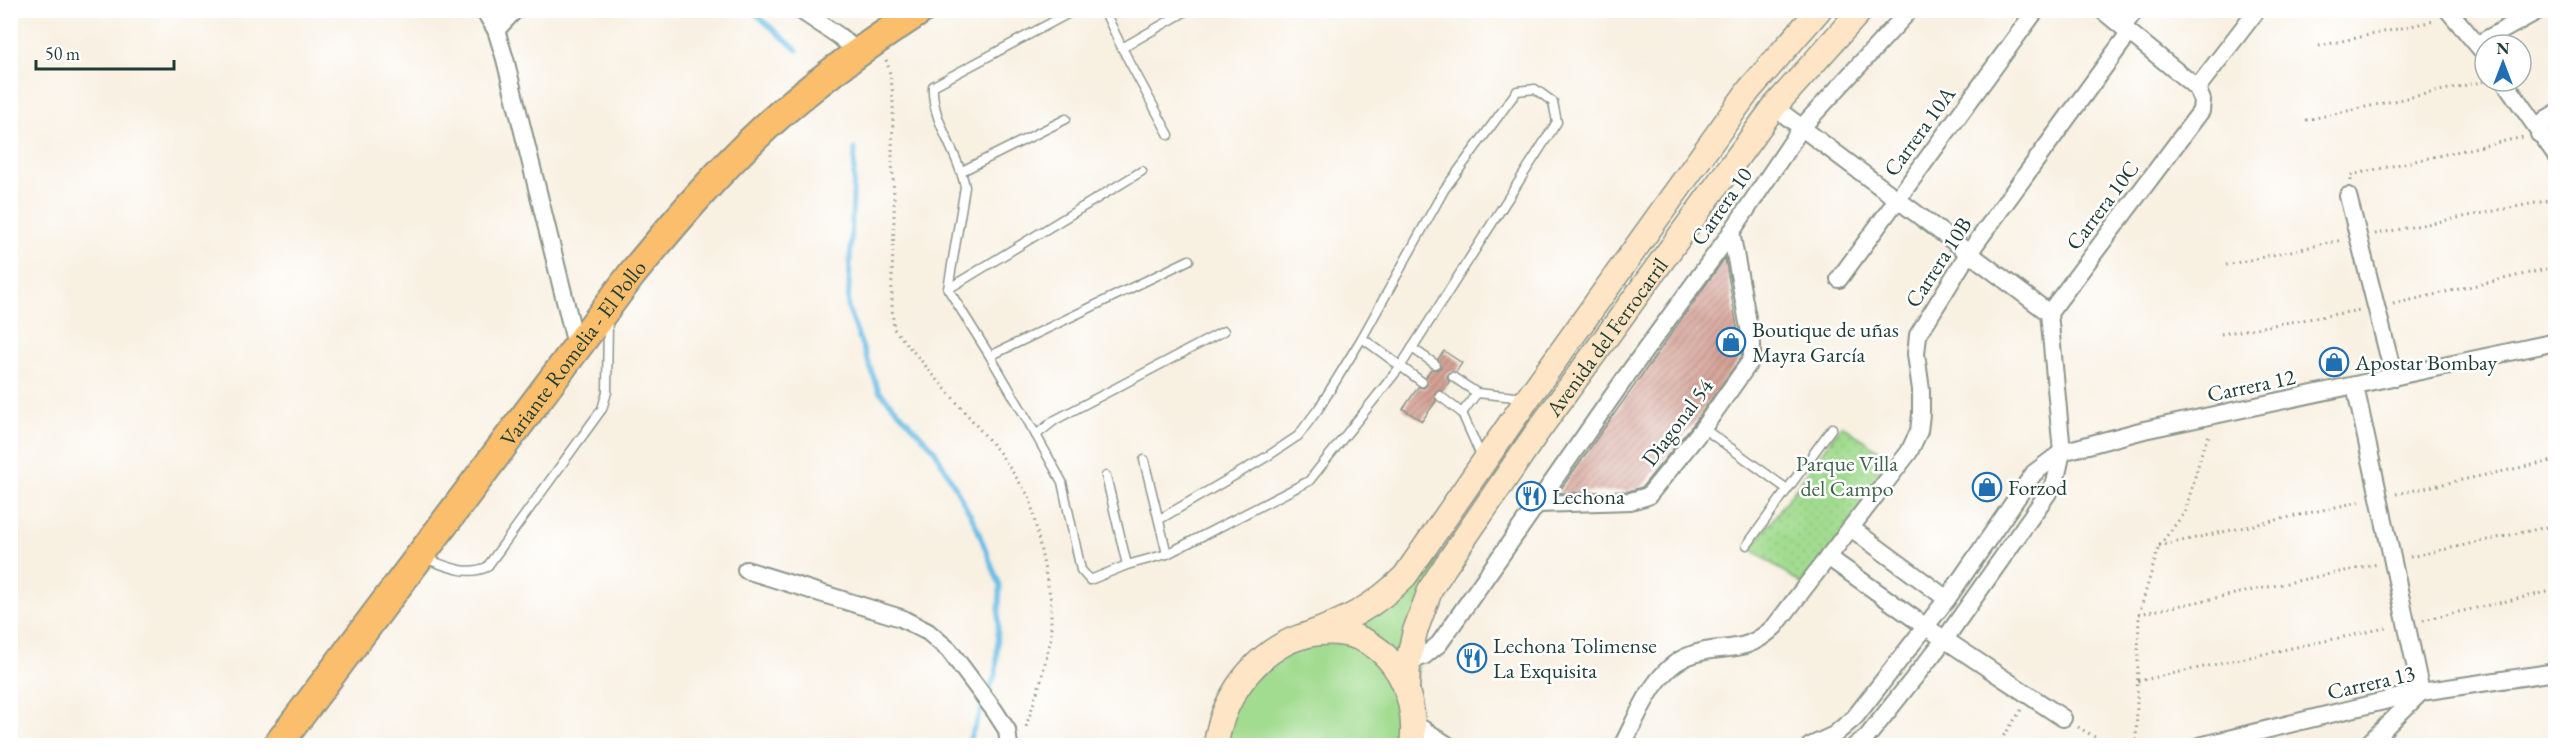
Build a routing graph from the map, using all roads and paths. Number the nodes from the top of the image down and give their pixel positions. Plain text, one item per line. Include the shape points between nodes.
1 (484, 10) edge
2 (515, 10) edge
3 (800, 10) edge
4 (921, 10) edge
5 (1074, 10) edge
6 (1099, 10) edge
7 (1104, 10) edge
8 (1188, 10) edge
9 (1819, 10) edge
10 (1861, 10) edge
11 (1910, 10) edge
12 (2036, 10) edge
13 (2102, 10) edge
14 (2135, 10) edge
15 (2258, 10) edge
16 (2539, 10) edge
17 (1093, 11) edge
18 (2451, 14) edge
19 (496, 30) junction
20 (2126, 30) junction
21 (2505, 33) edge
22 (2473, 40) edge
23 (2319, 46) dead end
24 (1122, 48) junction
25 (858, 52) junction
26 (887, 65) dead end
27 (2473, 84) edge
28 (2197, 88) junction
29 (2512, 93) edge
30 (1774, 107) junction
31 (2556, 113) edge
32 (1066, 119) dead end
33 (2306, 120) dead end
34 (1802, 127) junction
35 (2540, 134) junction
36 (1169, 135) dead end
37 (2556, 155) edge
38 (962, 171) junction
39 (1142, 171) dead end
40 (2348, 196) joint
41 (1898, 198) junction
42 (2556, 199) edge
43 (1731, 232) junction
44 (2358, 237) junction
45 (1968, 254) junction
46 (1189, 260) dead end
47 (2226, 265) dead end
48 (1839, 279) dead end
49 (948, 289) junction
50 (608, 306) junction
51 (2049, 313) junction
52 (1224, 331) dead end
53 (1362, 338) junction
54 (2556, 342) edge
55 (1412, 348) junction
56 (577, 349) junction
57 (990, 356) junction
58 (1434, 364) dead end
59 (1400, 367) junction
60 (1453, 377) dead end
61 (2394, 377) junction
62 (1422, 382) dead end
63 (2355, 386) junction
64 (1477, 393) junction
65 (1440, 396) dead end
66 (1528, 398) junction
67 (1462, 413) junction
68 (2219, 414) junction
69 (1703, 428) junction
70 (1832, 429) dead end
71 (1036, 435) junction
72 (2062, 452) junction
73 (1144, 460) dead end
74 (2556, 460) edge
75 (1484, 463) junction
76 (1106, 476) dead end
77 (1786, 489) junction
78 (2380, 498) junction
79 (1538, 504) junction
80 (1160, 519) junction
81 (2556, 525) edge
82 (1851, 528) junction
83 (1747, 545) dead end
84 (2159, 546) junction
85 (1167, 554) junction
86 (420, 557) junction
87 (1828, 557) junction
88 (2393, 561) junction
89 (1127, 565) junction
90 (746, 570) dead end
91 (2556, 590) edge
92 (1947, 599) junction
93 (2139, 614) junction
94 (2405, 624) junction
95 (1926, 627) junction
96 (1304, 636) junction
97 (1945, 639) junction
98 (1408, 662) junction
99 (2556, 672) edge
100 (2138, 681) junction
101 (1407, 690) junction
102 (2421, 692) junction
103 (2030, 697) junction
104 (2063, 718) joint
105 (1412, 734) edge
106 (1023, 735) dead end
107 (278, 746) edge
108 (1010, 746) edge
109 (1216, 746) edge
110 (1449, 746) edge
111 (1622, 746) edge
112 (1810, 746) edge
113 (1855, 746) edge
114 (1997, 746) edge
115 (2110, 746) edge
116 (2136, 746) edge
117 (2199, 746) edge
118 (2366, 746) edge

1 - 19 street
2 - 19 street
3 - 25 street
4 - 25 highway, Variante Romelia - El Pollo
5 - 38 lane via 933,86 932,100
6 - 17 lane
7 - 24 lane
8 - 24 lane
9 - 66 main road, Avenida del Ferrocarril via 1749,90
10 - 30 main road, Avenida del Ferrocarril
11 - 34 street, Carrera 10
12 - 41 street, Carrera 10A
13 - 20 street
14 - 20 street, Carrera 10B
15 - 28 street
16 - 21 street
18 - 22 street
18 - 23 path
19 - 56 street
20 - 28 street
20 - 45 street, Carrera 10B
24 - 36 lane
25 - 50 highway, Variante Romelia - El Pollo via 789,106 732,160 687,208
26 - 106 path via 894,107 894,329 999,452 1030,498 1051,600 1051,638
27 - 33 path
28 - 51 street, Carrera 10C via 2201,111
29 - 35 street
30 - 34 street
30 - 98 main road, Avenida del Ferrocarril via 1534,435 1446,565 1422,608
31 - 35 street via 2546,119
32 - 38 lane
34 - 41 street
34 - 43 street, Carrera 10
35 - 37 street
35 - 40 path via 2351,174
38 - 49 lane via 965,187
39 - 49 lane
40 - 44 street
41 - 45 street
41 - 48 street, Carrera 10A
42 - 44 path
43 - 69 street, Diagonal 54 via 1752,359
43 - 79 street, Carrera 10
44 - 47 path
44 - 61 street
45 - 51 street
45 - 82 street, Carrera 10B via 1918,335 1919,431 1909,452
46 - 57 lane
49 - 57 lane
50 - 56 highway, Variante Romelia - El Pollo
50 - 86 lane via 608,375 602,409 487,567 466,572
51 - 72 street
52 - 71 lane via 1055,420
53 - 55 lane via 1444,190 1517,91 1535,89 1553,102 1557,122
53 - 59 lane
53 - 80 lane via 1298,436
54 - 61 street, Carrera 12
55 - 58 lane
55 - 59 lane
56 - 86 highway, Variante Romelia - El Pollo
57 - 71 lane
59 - 62 lane
59 - 85 lane via 1309,481
60 - 64 lane
61 - 63 street, Carrera 12
63 - 68 street, Carrera 12
63 - 78 street
64 - 66 lane
64 - 67 lane
65 - 67 lane
66 - 75 main road, Avenida del Ferrocarril
67 - 75 lane
68 - 72 street, Carrera 12
68 - 84 path via 2203,448 2185,512
69 - 77 lane
69 - 79 street, Diagonal 54 via 1648,496 1631,501
70 - 77 lane
71 - 89 lane via 1062,482 1081,570 1090,580
72 - 92 street, Carrera 12 via 2034,473
72 - 97 street via 2055,483
73 - 80 lane
74 - 78 path
75 - 96 main road, Avenida del Ferrocarril via 1425,551 1388,593 1350,619
76 - 89 lane
77 - 83 lane
78 - 84 path
78 - 88 street
79 - 98 street, Carrera 10 via 1439,644
80 - 85 lane
81 - 88 path
82 - 87 street, Carrera 10B
82 - 92 street
84 - 93 path
85 - 89 lane
86 - 107 highway, Variante Romelia - El Pollo
87 - 95 street
87 - 111 street, Carrera 10B via 1763,638 1751,645 1685,658 1670,669 1652,690
88 - 93 path
88 - 94 street
90 - 108 street via 901,618 928,632 949,650 994,710 1007,730
91 - 94 path
92 - 95 street, Carrera 12
93 - 100 path
94 - 100 path
94 - 102 street
95 - 97 street
95 - 112 street, Carrera 12 via 1856,717 1834,735
96 - 101 main road via 1335,633 1364,641 1388,658
96 - 109 main road via 1263,658 1246,674 1223,713
97 - 103 street
97 - 113 street via 1868,737
98 - 101 main road, Avenida del Ferrocarril
99 - 102 street, Carrera 13
100 - 116 path
101 - 105 main road
102 - 117 street, Carrera 13
102 - 118 street
103 - 104 street
103 - 114 path
104 - 115 path
105 - 110 street

